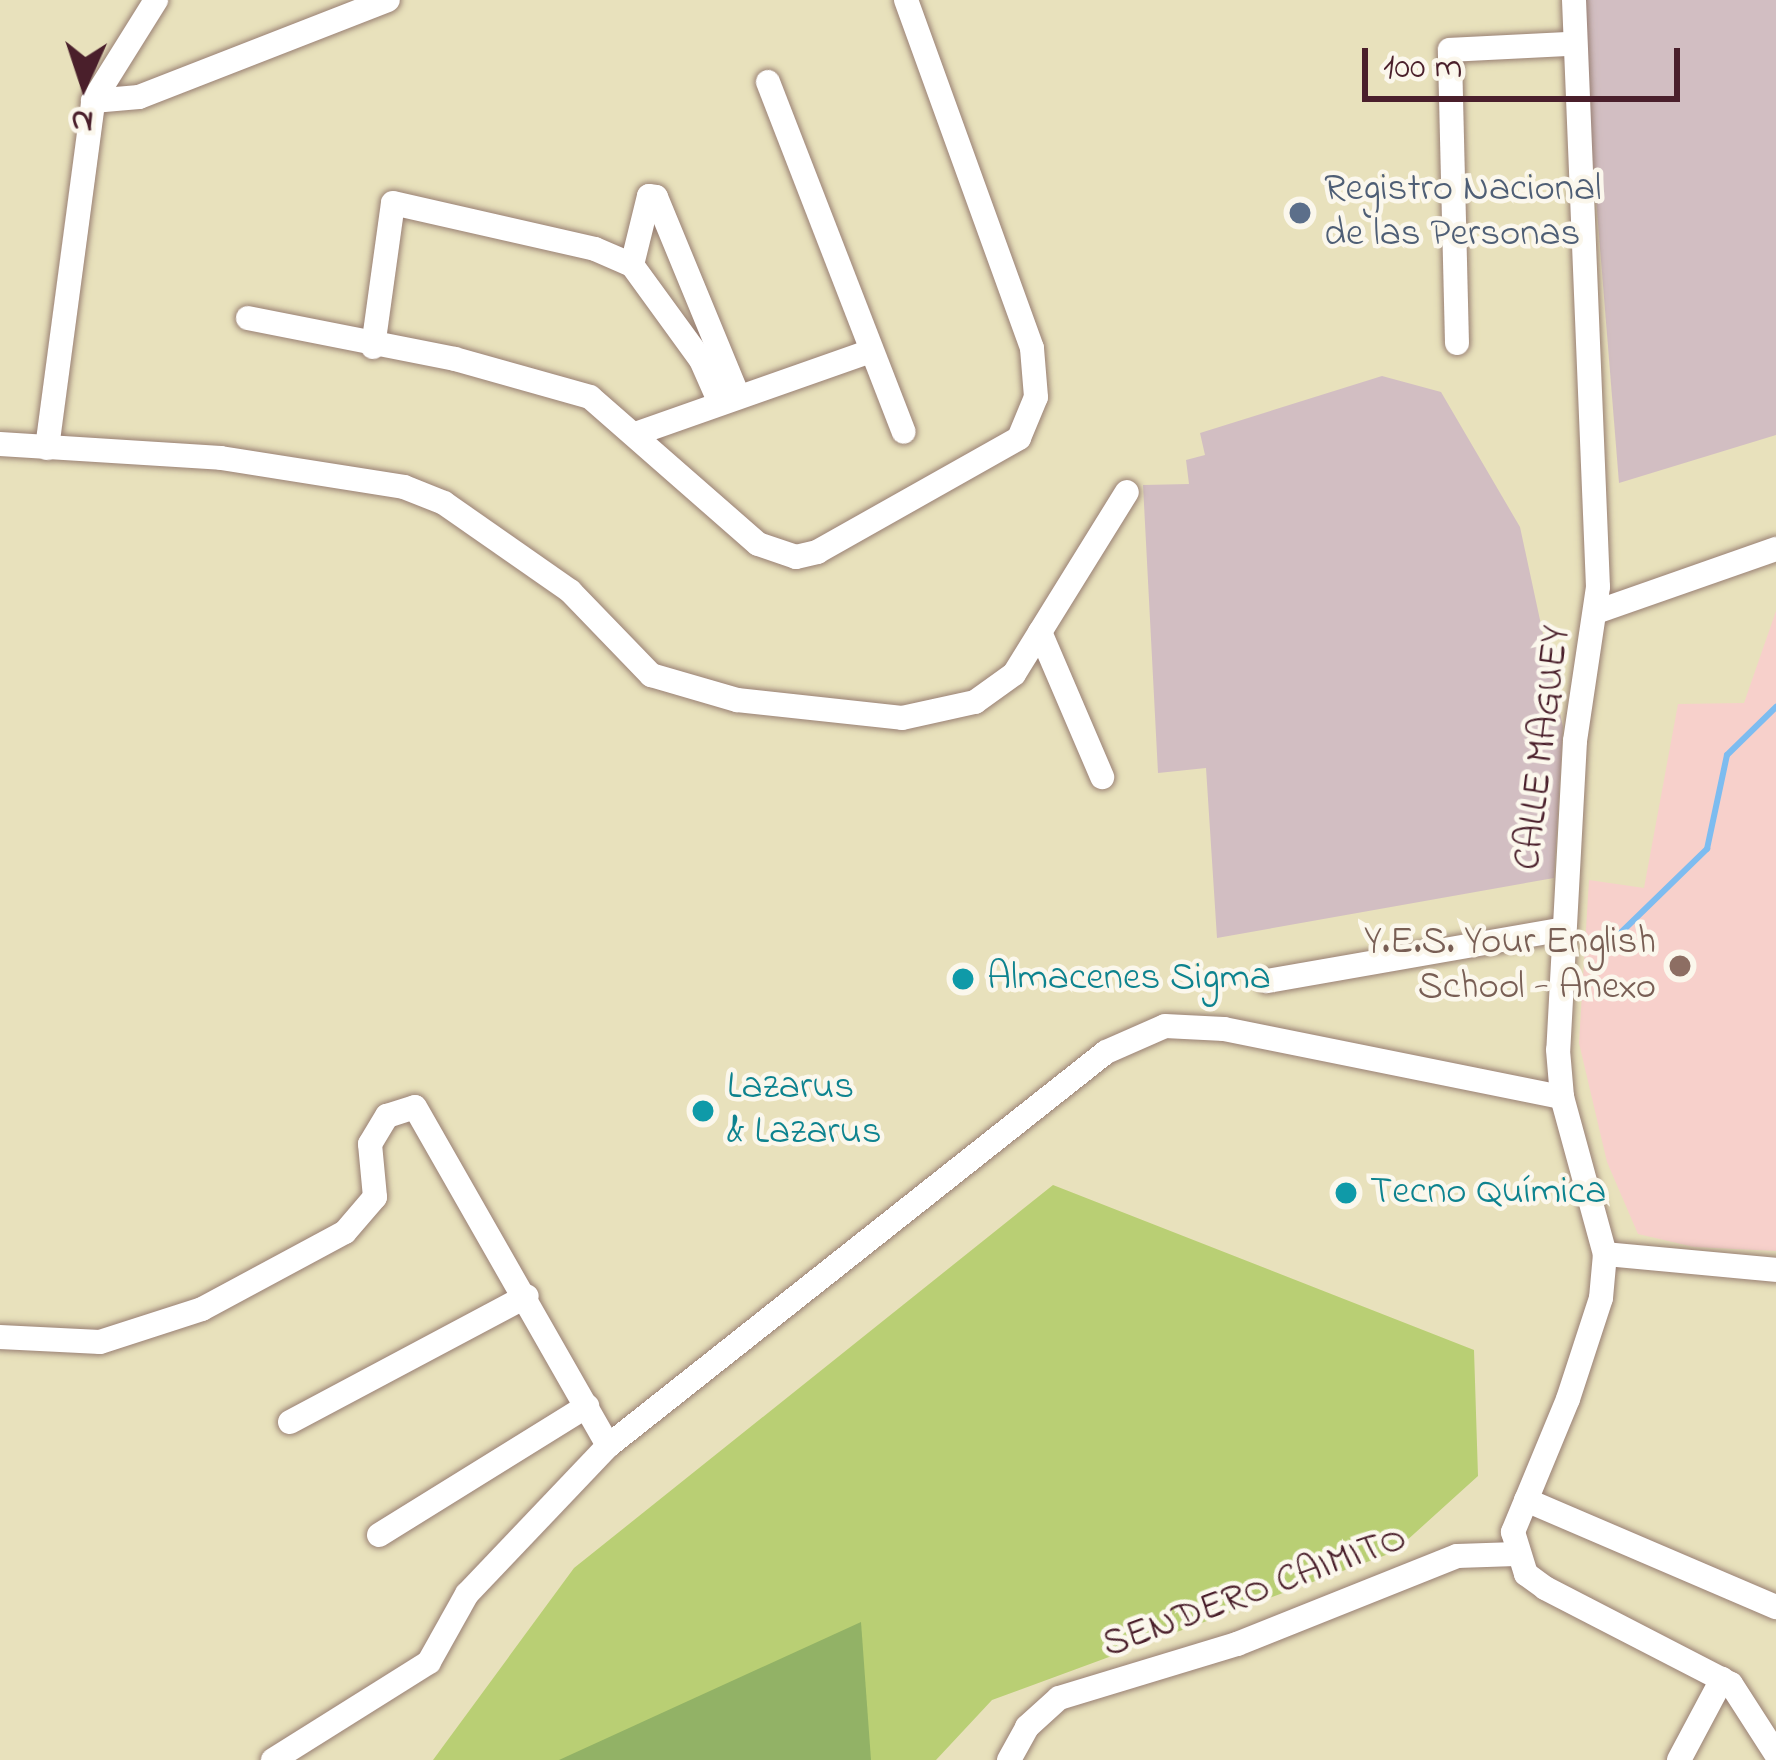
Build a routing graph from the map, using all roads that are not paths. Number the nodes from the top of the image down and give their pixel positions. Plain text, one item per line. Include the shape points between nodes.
1 (156, 0) edge
2 (388, 0) edge
3 (906, 0) edge
4 (1574, 0) edge
5 (1570, 44) junction
6 (768, 82) dead end
7 (93, 101) junction
8 (632, 266) junction
9 (248, 318) dead end
10 (1457, 344) dead end
11 (373, 346) junction
12 (868, 352) junction
13 (729, 398) junction
14 (638, 433) junction
15 (904, 433) dead end
16 (0, 445) edge
17 (47, 448) junction
18 (1127, 491) dead end
19 (1776, 549) edge
20 (1596, 612) junction
21 (1040, 632) junction
22 (1102, 777) dead end
23 (1559, 930) junction
24 (1267, 981) dead end
25 (1562, 1096) junction
26 (1605, 1254) junction
27 (1776, 1270) edge
28 (527, 1296) junction
29 (0, 1337) edge
30 (587, 1406) junction
31 (290, 1422) dead end
32 (608, 1446) junction
33 (1526, 1500) junction
34 (380, 1535) dead end
35 (1516, 1554) junction
36 (1776, 1607) edge
37 (1722, 1679) junction
38 (1776, 1754) edge
39 (273, 1760) edge
40 (1009, 1760) edge
41 (1679, 1760) edge

1 - 7 street
2 - 7 street via 139,97
3 - 14 street via 1032,348 1036,397 1019,438 796,557 758,544
4 - 5 street, CALLE MAGUEY
5 - 10 street via 1450,50
5 - 20 street, CALLE MAGUEY via 1595,414
6 - 12 street
7 - 17 street
8 - 11 street via 595,249 393,203
8 - 13 street
8 - 13 street via 656,197
9 - 11 street
11 - 14 street via 543,381 590,397
12 - 13 street
12 - 15 street
13 - 14 street
16 - 17 street
17 - 21 street via 221,458 404,487 444,503 570,591 651,676 737,700 902,718 976,702 1014,674
18 - 21 street
19 - 20 street
20 - 23 street, CALLE MAGUEY
21 - 22 street
23 - 24 street
23 - 25 street, CALLE MAGUEY
25 - 26 street, CALLE MAGUEY
25 - 32 street via 1224,1029 1165,1026 1051,1088
26 - 27 street
26 - 33 street, CALLE MAGUEY via 1601,1298
28 - 29 street via 415,1107 387,1115 370,1144 375,1197 345,1232 202,1310 100,1342
28 - 30 street
28 - 31 street
30 - 32 street
30 - 34 street
32 - 39 street via 467,1594 429,1663
33 - 35 street, CALLE MAGUEY via 1513,1532
33 - 36 street
35 - 37 street via 1544,1588
35 - 40 street, SENDERO CAIMITO via 1457,1556 1237,1644 1059,1698 1027,1727
37 - 38 street
37 - 41 street

